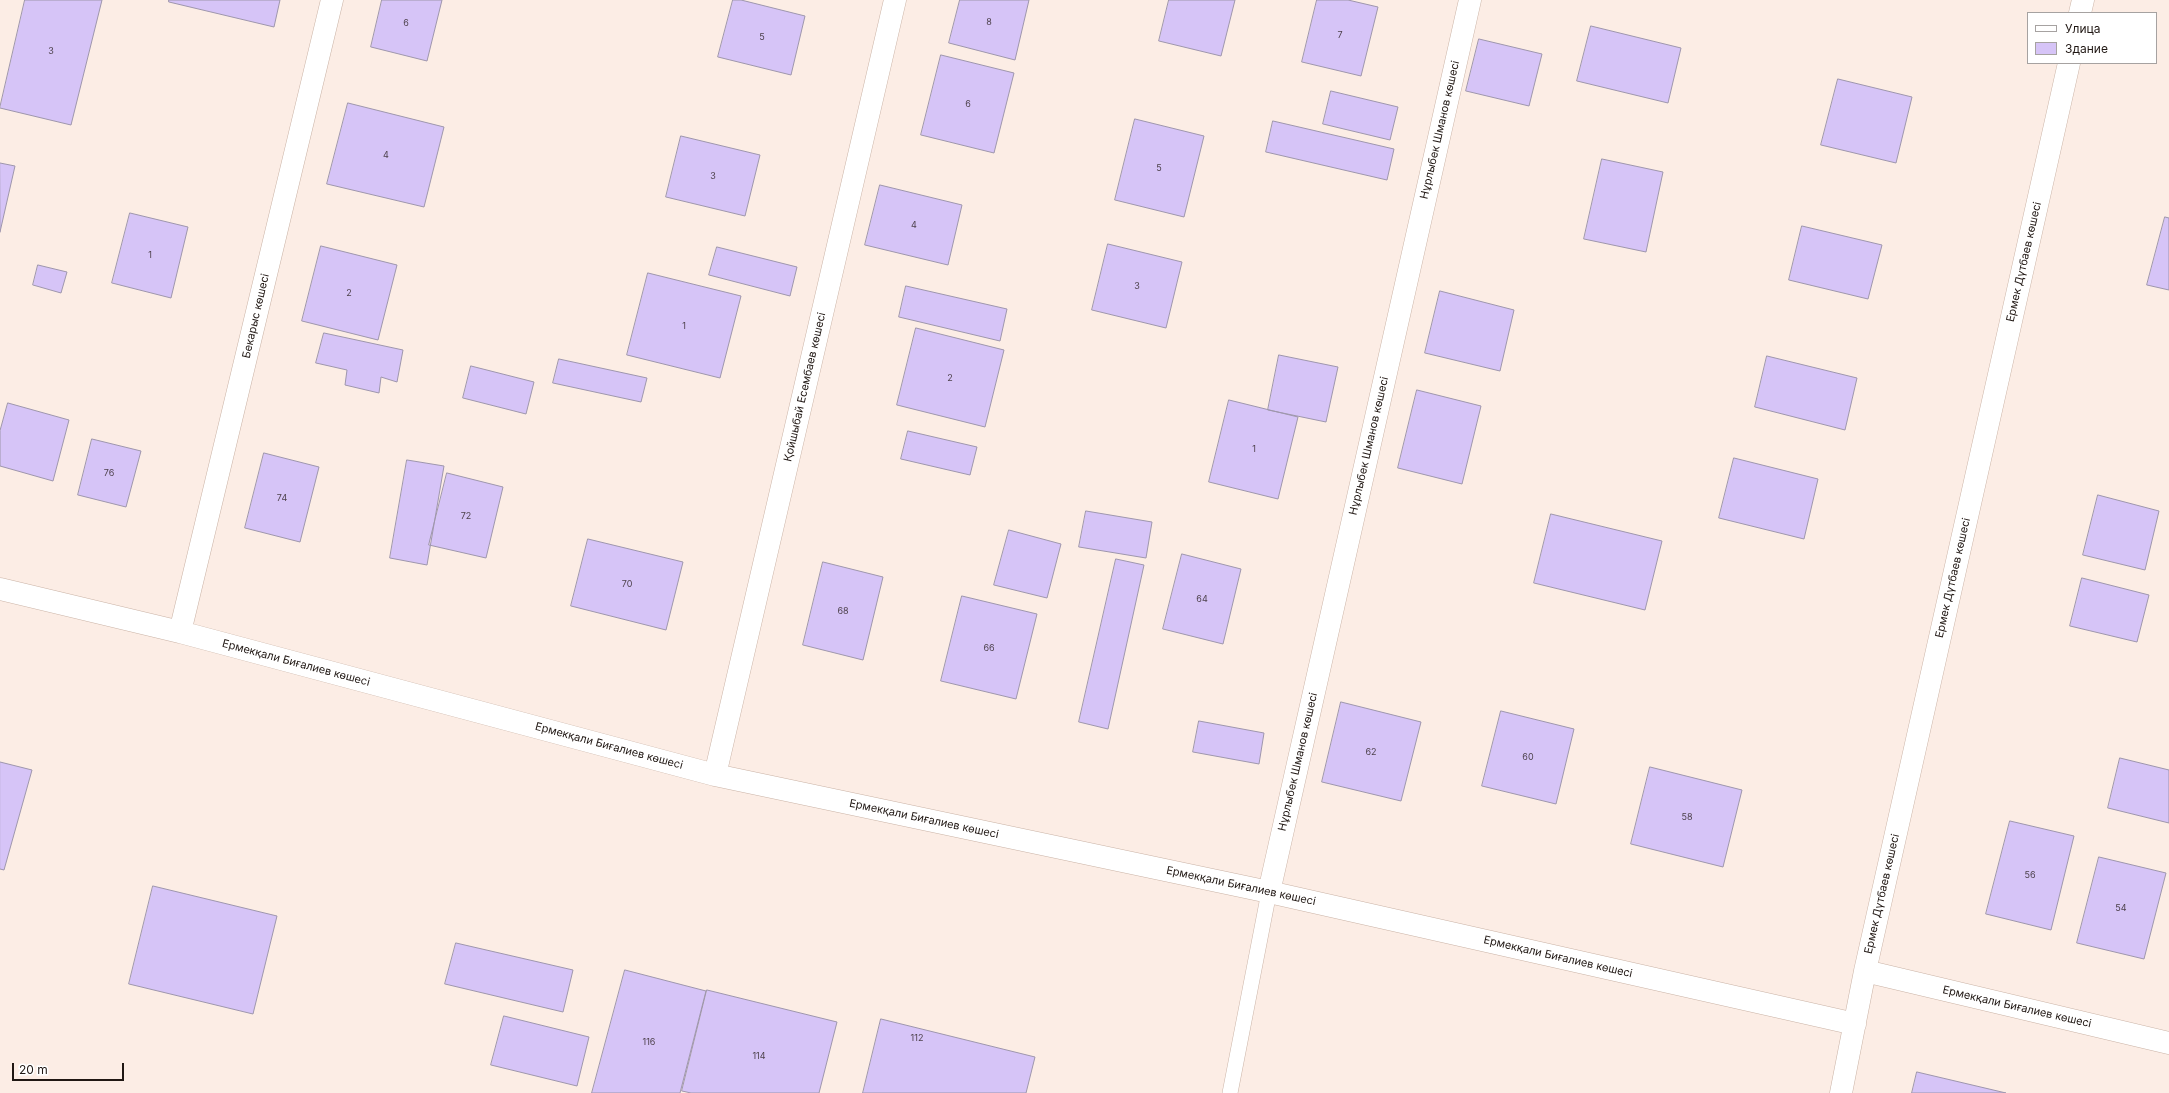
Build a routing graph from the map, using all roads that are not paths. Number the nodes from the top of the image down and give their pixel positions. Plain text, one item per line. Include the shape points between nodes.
1 (332, 0) edge
2 (895, 0) edge
3 (1470, 0) edge
4 (2083, 0) edge
5 (2080, 12) edge
6 (2069, 64) edge
7 (0, 589) edge
8 (180, 632) junction
9 (715, 775) junction
10 (1269, 892) junction
11 (1865, 971) junction
12 (1855, 1024) junction
13 (2169, 1043) edge
14 (1230, 1093) edge
15 (1841, 1093) edge

1 - 8 street, Бекарыс көшесі
2 - 9 street, Қойшыбай Есембаев көшесі
3 - 10 street, Нұрлыбек Шманов көшесі
4 - 5 street
6 - 11 street, Ермек Дүтбаев көшесi
7 - 8 street, Ермекқали Биғалиев көшесі
8 - 9 street, Ермекқали Биғалиев көшесі
9 - 10 street, Ермекқали Биғалиев көшесі
10 - 12 street, Ермекқали Биғалиев көшесі
10 - 14 lane
11 - 12 street, Ермек Дүтбаев көшесi
11 - 13 street, Ермекқали Биғалиев көшесі
12 - 15 street, Ермек Дүтбаев көшесi

